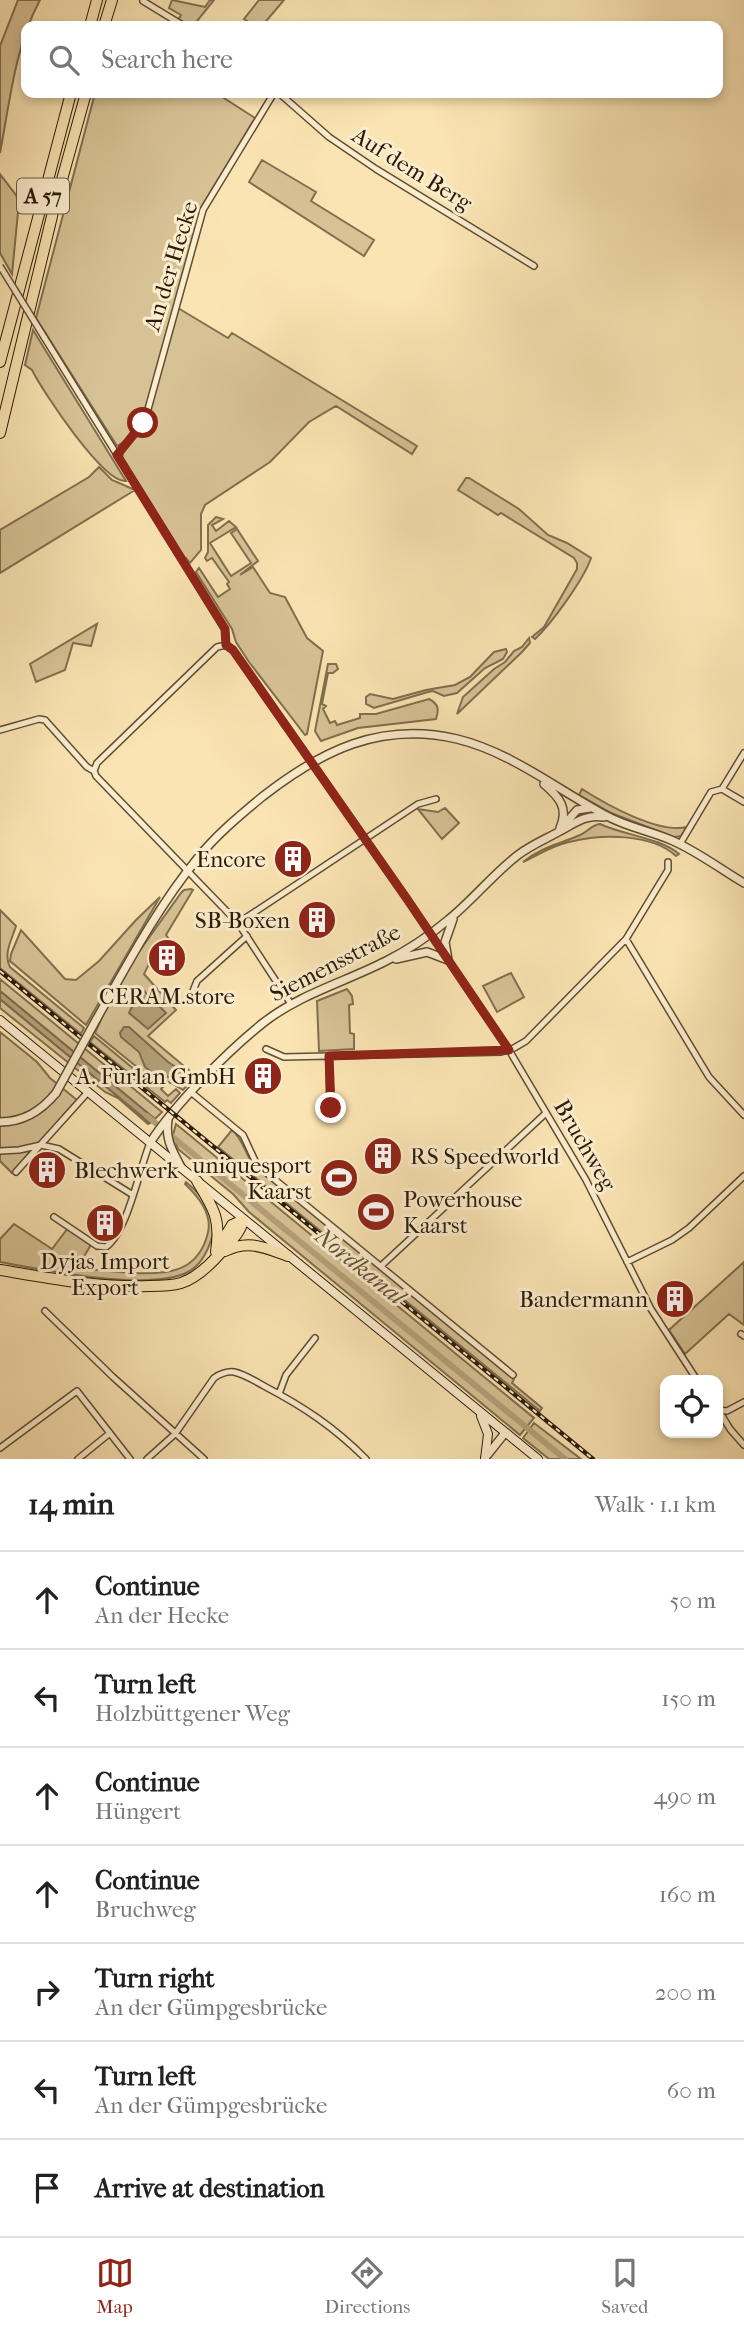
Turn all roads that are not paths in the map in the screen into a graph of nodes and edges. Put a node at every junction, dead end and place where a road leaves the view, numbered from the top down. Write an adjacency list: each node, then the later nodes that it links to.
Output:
1 (97, 0): 4 (highway)
2 (112, 0): 5 (highway)
3 (143, 1): 6 (street)
4 (91, 21)
5 (106, 21)
6 (176, 21)
7 (70, 98): 13 (highway, A 57)
8 (85, 98): 14 (highway, A 57)
9 (271, 98): 15 (street, An der Hecke)
10 (285, 98): 12 (street, Auf dem Berg)
11 (0, 266): 15 (street, bridge)
12 (534, 266)
13 (0, 362)
14 (0, 433)
15 (117, 455): 16 (street)
16 (226, 645): 19 (street, Bruchweg); 20 (street)
17 (0, 730): 20 (street)
18 (744, 753): 22 (street)
19 (311, 762): 21 (street); 28 (street, Bruchweg); 31 (street)
20 (94, 771): 31 (street)
21 (534, 774): 25 (street); 27 (street)
22 (722, 789): 24 (street); 29 (street)
23 (436, 799): 28 (street)
24 (744, 802)
25 (592, 808): 26 (street); 27 (street, Siemensstraße)
26 (611, 818): 27 (street, Siemensstraße); 29 (street)
27 (562, 829): 33 (street, Siemensstraße)
28 (365, 839): 34 (street); 35 (street, Bruchweg)
29 (680, 844): 32 (street)
30 (668, 862): 37 (street)
31 (188, 871): 34 (street); 52 (street, bridge)
32 (744, 883)
33 (455, 915): 35 (street, Siemensstraße); 38 (street)
34 (238, 923): 36 (street)
35 (430, 934): 38 (street, Bruchweg); 39 (street, Siemensstraße)
36 (247, 936): 40 (street); 41 (street)
37 (626, 939): 44 (street); 50 (street)
38 (447, 960): 39 (street); 44 (street, Bruchweg)
39 (386, 961): 41 (street, Siemensstraße)
40 (193, 991)
41 (291, 1004): 47 (street, Siemensstraße)
42 (0, 1020): 46 (main road)
43 (265, 1049): 45 (street)
44 (509, 1050): 45 (street); 49 (street, Bruchweg)
45 (329, 1056): 48 (street)
46 (88, 1092): 53 (main road); 56 (street)
47 (191, 1093): 51 (street, Siemensstraße); 68 (street)
48 (331, 1108)
49 (547, 1113): 67 (street, Bruchweg); 68 (street)
50 (744, 1115)
51 (168, 1119): 54 (street, Siemensstraße); 58 (street)
52 (0, 1122)
53 (134, 1129): 54 (street); 55 (main road)
54 (156, 1133): 55 (street, Siemensstraße)
55 (150, 1143): 58 (main road); 62 (street)
56 (41, 1145): 57 (street); 59 (street); 62 (street)
57 (0, 1151)
58 (183, 1170): 61 (main road)
59 (16, 1172)
60 (744, 1176): 67 (street)
61 (197, 1181): 64 (main road); 65 (highway)
62 (133, 1195): 63 (street)
63 (54, 1217)
64 (243, 1220): 65 (highway); 66 (main road)
65 (217, 1254): 66 (highway); 69 (highway)
66 (288, 1256): 76 (main road)
67 (626, 1262): 73 (street, Bruchweg)
68 (381, 1266): 72 (street)
69 (0, 1270)
70 (45, 1311): 81 (street)
71 (315, 1338): 74 (street)
72 (513, 1375)
73 (694, 1375)
74 (279, 1394): 81 (street); 89 (street)
75 (744, 1402): 77 (street)
76 (478, 1410): 80 (main road); 90 (main road)
77 (723, 1410)
78 (723, 1419): 82 (street)
79 (110, 1433): 83 (street); 84 (street); 86 (street)
80 (505, 1433): 90 (street); 91 (main road)
81 (175, 1434): 87 (street); 88 (street)
82 (744, 1445)
83 (0, 1448)
84 (85, 1457): 85 (street)
85 (78, 1459)
86 (130, 1459)
87 (147, 1459)
88 (204, 1459)
89 (366, 1459)
90 (485, 1459)
91 (538, 1459)

